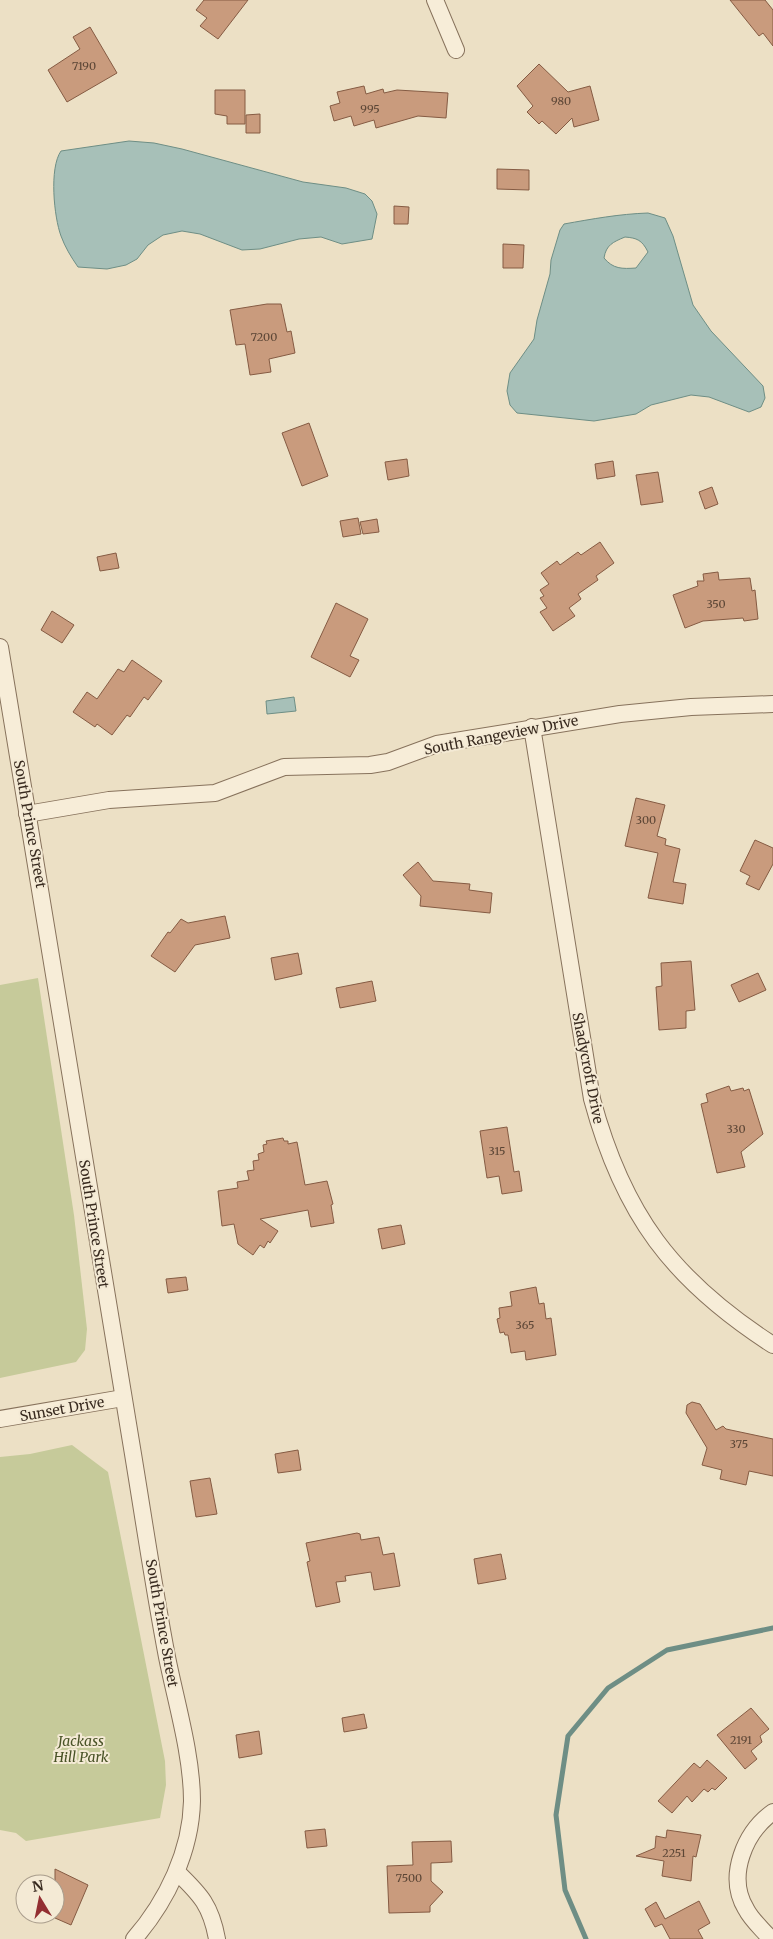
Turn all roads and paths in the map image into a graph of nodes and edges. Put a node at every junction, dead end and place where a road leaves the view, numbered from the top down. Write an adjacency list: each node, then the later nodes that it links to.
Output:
1 (435, 0): 2 (street)
2 (456, 50)
3 (0, 647): 6 (street, South Prince Street)
4 (773, 704): 5 (street, South Rangeview Drive)
5 (532, 727): 6 (street, South Rangeview Drive); 7 (street, Shadycroft Drive)
6 (27, 814): 8 (street, South Prince Street)
7 (773, 1344)
8 (123, 1398): 9 (street, Sunset Drive); 11 (street, South Prince Street)
9 (0, 1419)
10 (773, 1812): 12 (street)
11 (177, 1872): 13 (street, South Prince Street); 14 (street)
12 (768, 1936)
13 (134, 1939)
14 (217, 1939)

